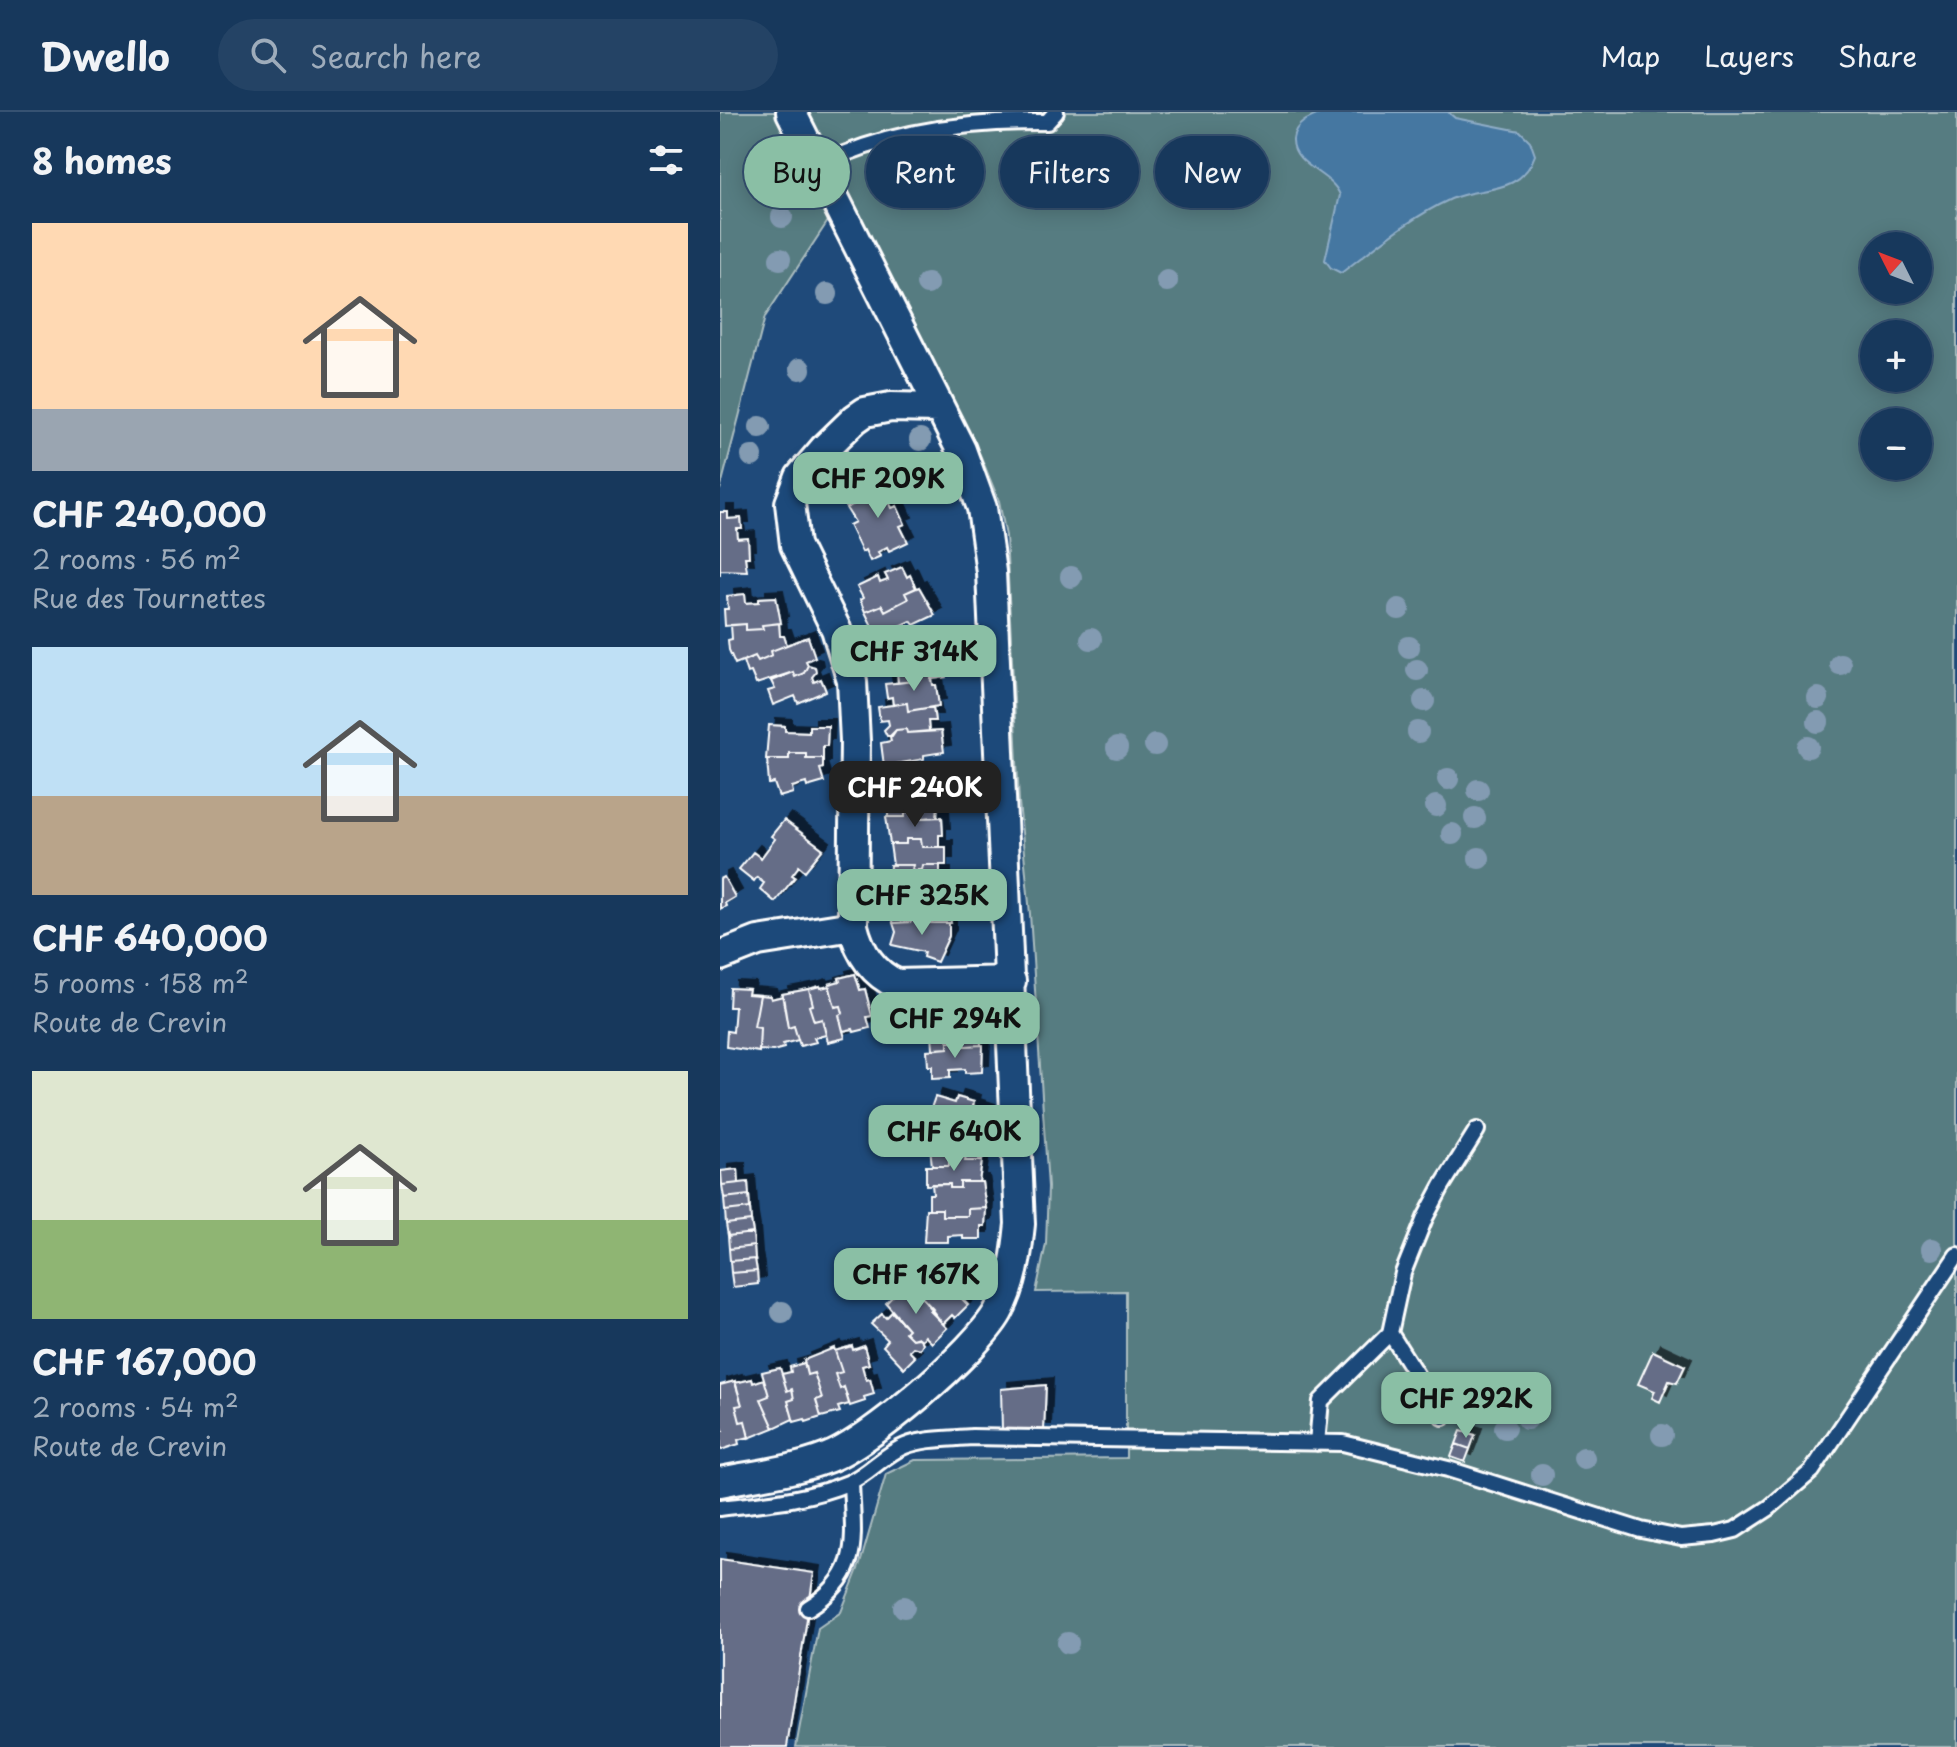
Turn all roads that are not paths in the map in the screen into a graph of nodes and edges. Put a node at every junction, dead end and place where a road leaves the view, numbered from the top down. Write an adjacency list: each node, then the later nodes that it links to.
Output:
1 (791, 112): 3 (street)
2 (1056, 112): 4 (lane)
3 (804, 136)
4 (850, 151)
5 (840, 208): 6 (street)
6 (938, 408): 7 (street); 9 (street)
7 (853, 926): 8 (street); 9 (street)
8 (720, 956)
9 (1011, 981): 15 (street)
10 (1477, 1130): 12 (lane)
11 (1957, 1255): 14 (lane)
12 (1390, 1333): 13 (lane); 14 (lane)
13 (1443, 1417)
14 (1317, 1443): 16 (lane)
15 (720, 1482)
16 (851, 1482): 17 (lane); 18 (lane)
17 (720, 1508)
18 (808, 1608)

